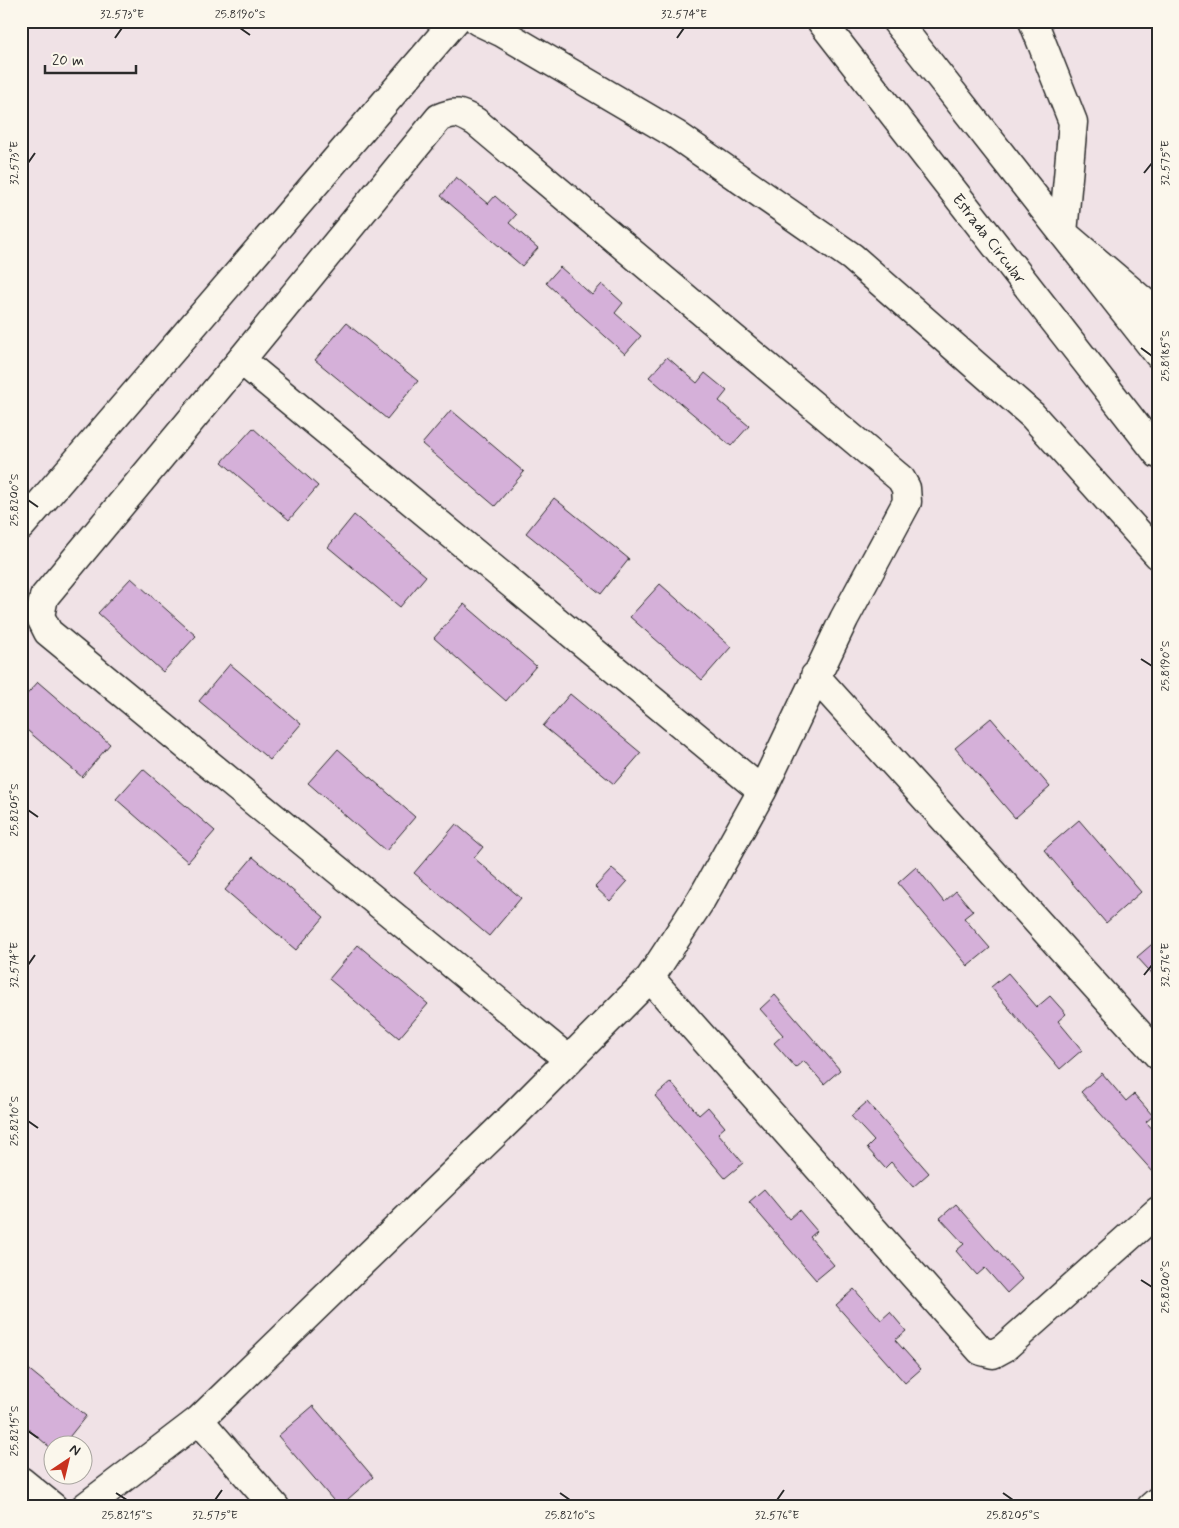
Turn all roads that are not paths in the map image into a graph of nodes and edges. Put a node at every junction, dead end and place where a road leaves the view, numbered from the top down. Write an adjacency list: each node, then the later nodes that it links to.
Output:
1 (455, 21): 11 (main road)
2 (478, 21): 12 (main road)
3 (821, 21): 10 (main road, Estrada Circular)
4 (896, 21): 6 (main road)
5 (1033, 21): 6 (main road)
6 (1063, 233): 7 (main road); 8 (main road)
7 (1158, 314)
8 (1158, 354)
9 (241, 360): 13 (main road); 14 (main road); 17 (main road)
10 (1158, 454)
11 (21, 526)
12 (1158, 555)
13 (815, 676): 14 (main road); 16 (main road)
14 (762, 792): 15 (main road)
15 (650, 978): 17 (main road); 18 (main road)
16 (1158, 1055)
17 (569, 1060): 19 (main road)
18 (1158, 1211)
19 (199, 1420): 23 (main road); 24 (main road)
20 (21, 1481): 22 (main road)
21 (1158, 1501): 25 (main road)
22 (53, 1507)
23 (85, 1507)
24 (275, 1507)
25 (1151, 1507)

